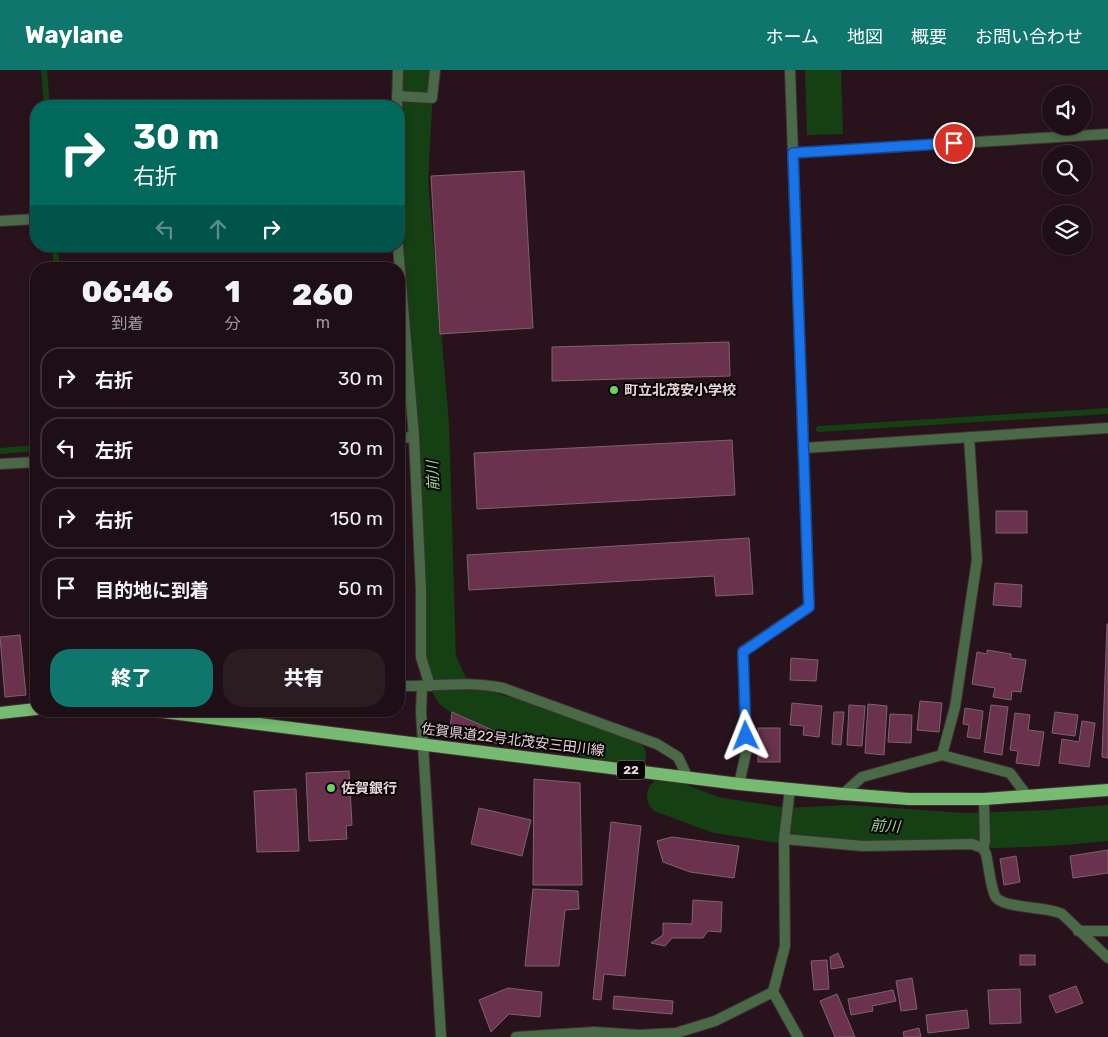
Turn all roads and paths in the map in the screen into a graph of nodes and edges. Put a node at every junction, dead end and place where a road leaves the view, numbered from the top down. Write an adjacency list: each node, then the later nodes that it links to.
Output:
1 (398, 70): 4 (street)
2 (435, 70): 4 (street)
3 (790, 70): 6 (street)
4 (399, 100)
5 (1108, 134): 6 (street)
6 (793, 153): 14 (street)
7 (30, 219): 8 (street)
8 (0, 221)
9 (405, 330): 11 (street)
10 (1108, 428): 13 (street)
11 (414, 437): 12 (street); 18 (street)
12 (405, 438)
13 (969, 438): 14 (street); 23 (street)
14 (804, 448): 25 (street)
15 (30, 462): 16 (street)
16 (0, 464)
17 (405, 686): 18 (street)
18 (429, 686): 22 (street); 24 (street)
19 (30, 710): 20 (main road)
20 (0, 713)
21 (205, 717): 22 (main road, 佐賀県道22号北茂安三田川線 / 22)
22 (424, 743): 24 (main road, 佐賀県道22号北茂安三田川線 / 22); 37 (street)
23 (942, 755): 28 (street); 29 (street)
24 (688, 778): 25 (main road, 佐賀県道22号北茂安三田川線 / 22)
25 (739, 784): 26 (main road, 佐賀県道22号北茂安三田川線 / 22)
26 (790, 789): 28 (main road, 佐賀県道22号北茂安三田川線 / 22); 31 (street)
27 (1108, 790): 29 (main road, 佐賀県道22号北茂安三田川線 / 22)
28 (843, 794): 30 (main road, 佐賀県道22号北茂安三田川線 / 22)
29 (1028, 797): 30 (main road, 佐賀県道22号北茂安三田川線 / 22)
30 (984, 799): 32 (street)
31 (784, 839): 32 (street); 36 (street)
32 (984, 845): 33 (street)
33 (1078, 930): 34 (street); 35 (street)
34 (1108, 931)
35 (1108, 958)
36 (773, 992): 38 (street); 39 (street)
37 (441, 1037)
38 (516, 1037)
39 (798, 1037)

